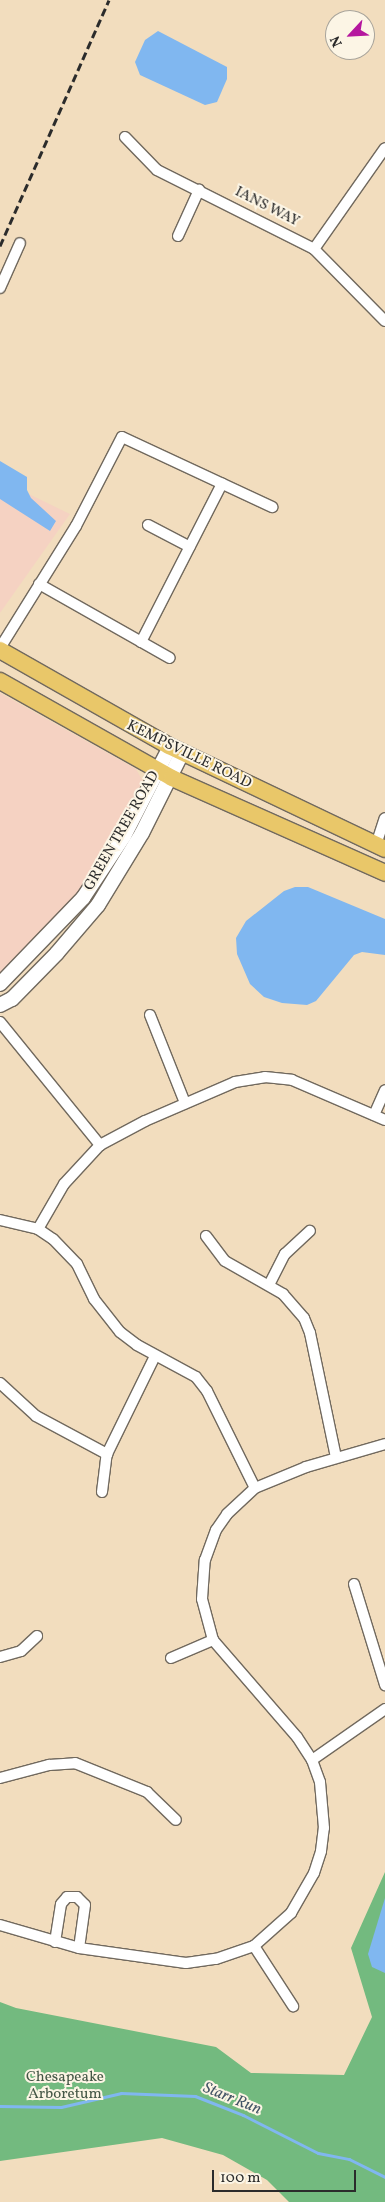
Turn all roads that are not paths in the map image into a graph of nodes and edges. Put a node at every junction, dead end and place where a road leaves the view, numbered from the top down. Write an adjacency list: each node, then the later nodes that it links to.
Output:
1 (125, 137): 3 (street, IANS WAY)
2 (385, 148): 6 (street)
3 (199, 190): 4 (street); 6 (street, IANS WAY)
4 (178, 236)
5 (20, 243): 7 (street)
6 (314, 248): 8 (street, IANS WAY)
7 (0, 288)
8 (385, 321)
9 (222, 484): 10 (street); 12 (street); 13 (street)
10 (272, 507)
11 (148, 525): 12 (street)
12 (190, 547): 14 (street)
13 (39, 584): 14 (street); 15 (street)
14 (141, 642): 16 (street)
15 (0, 649): 18 (main road, KEMPSVILLE ROAD)
16 (170, 658)
17 (0, 681): 19 (main road, KEMPSVILLE ROAD)
18 (176, 750): 19 (street, GREEN TREE ROAD); 21 (main road, KEMPSVILLE ROAD)
19 (165, 774): 22 (main road, KEMPSVILLE ROAD); 23 (street, GREEN TREE ROAD); 24 (street, GREEN TREE ROAD)
20 (385, 818): 21 (street)
21 (380, 847)
22 (385, 873)
23 (0, 984)
24 (0, 1005)
25 (150, 1015): 28 (street)
26 (0, 1022): 31 (street)
27 (385, 1090): 29 (street)
28 (185, 1103): 29 (street); 31 (street)
29 (374, 1115): 30 (street)
30 (385, 1120)
31 (100, 1145): 33 (street)
32 (0, 1220): 33 (street)
33 (38, 1229): 37 (street)
34 (310, 1231): 36 (street)
35 (206, 1236): 36 (street)
36 (269, 1285): 41 (street)
37 (155, 1356): 40 (street); 42 (street)
38 (0, 1383): 40 (street)
39 (385, 1444): 41 (street)
40 (107, 1454): 43 (street)
41 (336, 1457): 42 (street)
42 (255, 1488): 46 (street)
43 (102, 1492)
44 (354, 1584): 49 (street)
45 (37, 1636): 47 (street)
46 (213, 1640): 48 (street); 51 (street)
47 (0, 1657)
48 (171, 1658)
49 (385, 1685)
50 (385, 1709): 51 (street)
51 (312, 1760): 56 (street)
52 (0, 1778): 53 (street)
53 (176, 1820)
54 (0, 1925): 55 (street)
55 (55, 1942): 57 (street); 57 (street)
56 (254, 1946): 57 (street); 58 (street)
57 (79, 1948)
58 (293, 2006)

